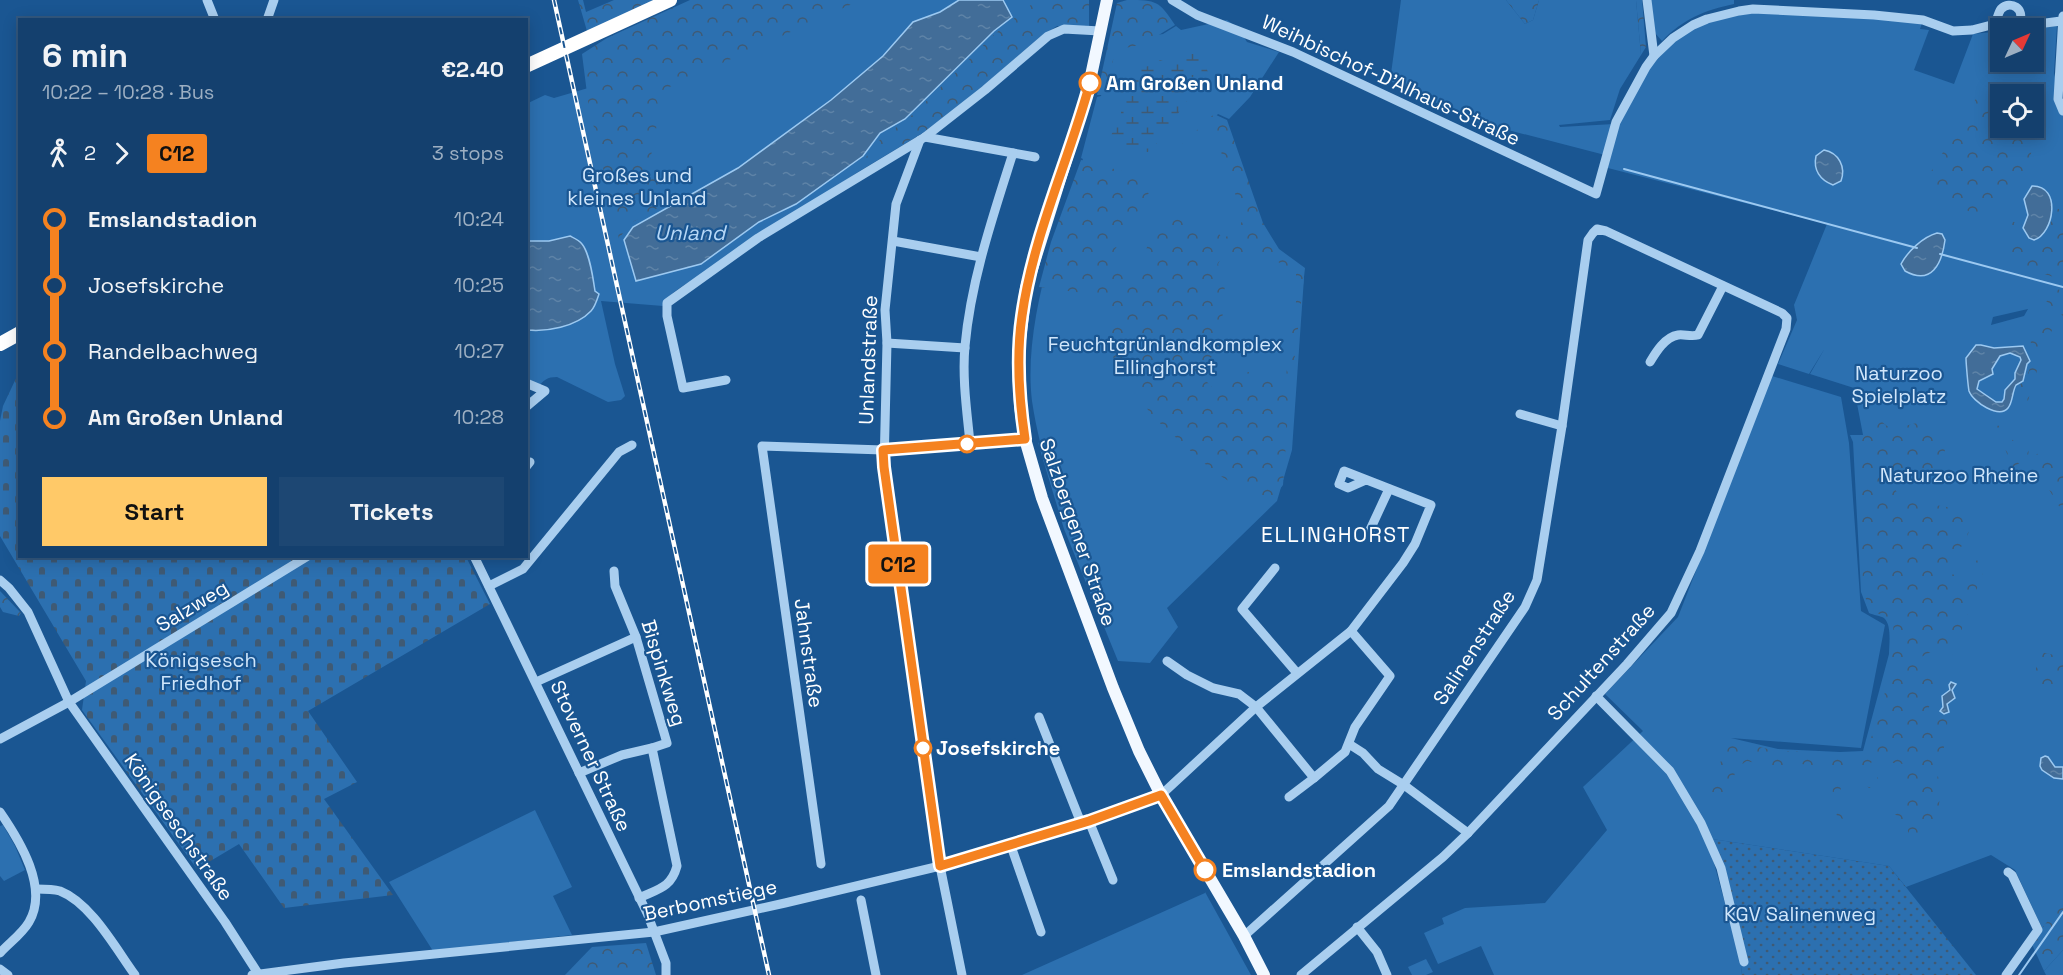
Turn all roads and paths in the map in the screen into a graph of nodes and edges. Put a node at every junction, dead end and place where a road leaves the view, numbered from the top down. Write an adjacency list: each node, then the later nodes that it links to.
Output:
1 (207, 0): 7 (street)
2 (274, 0): 8 (street)
3 (670, 0): 16 (highway)
4 (1107, 0): 14 (main road, Salzbergener Straße)
5 (1172, 0): 15 (street, Weihbischof-D'Alhaus-Straße)
6 (1647, 0): 15 (street)
7 (214, 18)
8 (268, 18)
9 (1997, 18): 10 (street)
10 (2021, 18)
11 (2062, 19): 12 (street); 17 (street)
12 (2044, 22)
13 (1990, 25): 15 (street)
14 (1100, 31): 18 (street); 35 (main road, Salzbergener Straße)
15 (1654, 56)
16 (528, 65)
17 (2063, 111)
18 (923, 139): 19 (street); 22 (street, Unlandstraße); 30 (street)
19 (1013, 153): 20 (street); 23 (street)
20 (1035, 157)
21 (1595, 231): 24 (street, Schultenstraße); 34 (street, Salinenstraße)
22 (893, 242): 23 (street); 26 (street, Unlandstraße)
23 (981, 257): 28 (street)
24 (1723, 286): 29 (street); 53 (street, Schultenstraße)
25 (18, 334): 27 (highway)
26 (887, 343): 28 (street); 38 (street, Unlandstraße)
27 (0, 344)
28 (965, 348): 36 (street)
29 (1650, 362)
30 (726, 380)
31 (528, 384): 32 (street)
32 (528, 405)
33 (1521, 414): 34 (street)
34 (1562, 426): 62 (street, Salinenstraße)
35 (1025, 439): 36 (street); 63 (main road, Salzbergener Straße)
36 (970, 443): 38 (street)
37 (632, 445): 47 (street)
38 (883, 450): 69 (street, Jahnstraße); 70 (street, Unlandstraße)
39 (1366, 480): 40 (street)
40 (1389, 489): 41 (street); 48 (street)
41 (1369, 532)
42 (305, 558): 54 (street, Salzweg)
43 (475, 558): 47 (street, Stoverner Straße)
44 (1275, 568): 51 (street)
45 (614, 571): 49 (street, Bispinkweg)
46 (0, 580): 54 (street, Königseschstraße)
47 (489, 586): 52 (street, Stoverner Straße)
48 (1350, 631): 51 (street); 58 (street)
49 (636, 637): 52 (street); 59 (street, Bispinkweg)
50 (1167, 661): 55 (street)
51 (1297, 672): 55 (street)
52 (536, 682): 60 (street, Stoverner Straße)
53 (1596, 696): 67 (street, Schultenstraße); 81 (street)
54 (69, 702): 57 (street, Salzweg); 85 (street, Königseschstraße)
55 (1256, 707): 61 (street); 63 (street)
56 (1039, 717): 66 (street)
57 (0, 738)
58 (1349, 744): 61 (street); 62 (street)
59 (652, 748): 60 (street); 74 (street, Bispinkweg)
60 (579, 773): 74 (street, Stoverner Straße)
61 (1314, 778): 64 (street)
62 (1404, 785): 67 (street); 79 (street, Salinenstraße)
63 (1161, 795): 66 (street, Berbomstiege); 79 (main road, Salzbergener Straße)
64 (1289, 797)
65 (0, 812): 73 (street)
66 (1085, 822): 68 (street, Berbomstiege); 72 (street)
67 (1468, 833): 76 (street, Schultenstraße)
68 (1011, 846): 70 (street, Berbomstiege); 78 (street)
69 (821, 864)
70 (940, 866): 77 (street, Berbomstiege); 88 (street, Unlandstraße)
71 (2008, 872): 92 (street)
72 (1113, 880)
73 (36, 889): 80 (street); 84 (street)
74 (639, 897): 77 (street, Stoverner Straße)
75 (861, 900): 87 (street)
76 (1357, 927): 90 (street, Schultenstraße); 91 (street)
77 (654, 932): 85 (street, Berbomstiege); 86 (street, Stoverner Straße)
78 (1041, 932)
79 (1244, 936): 89 (main road, Salzbergener Straße)
80 (0, 953)
81 (1744, 962)
82 (0, 969): 83 (street)
83 (8, 975)
84 (135, 975)
85 (256, 975)
86 (666, 975)
87 (876, 975)
88 (962, 975)
89 (1264, 975)
90 (1301, 975)
91 (1387, 975)
92 (2006, 975)

